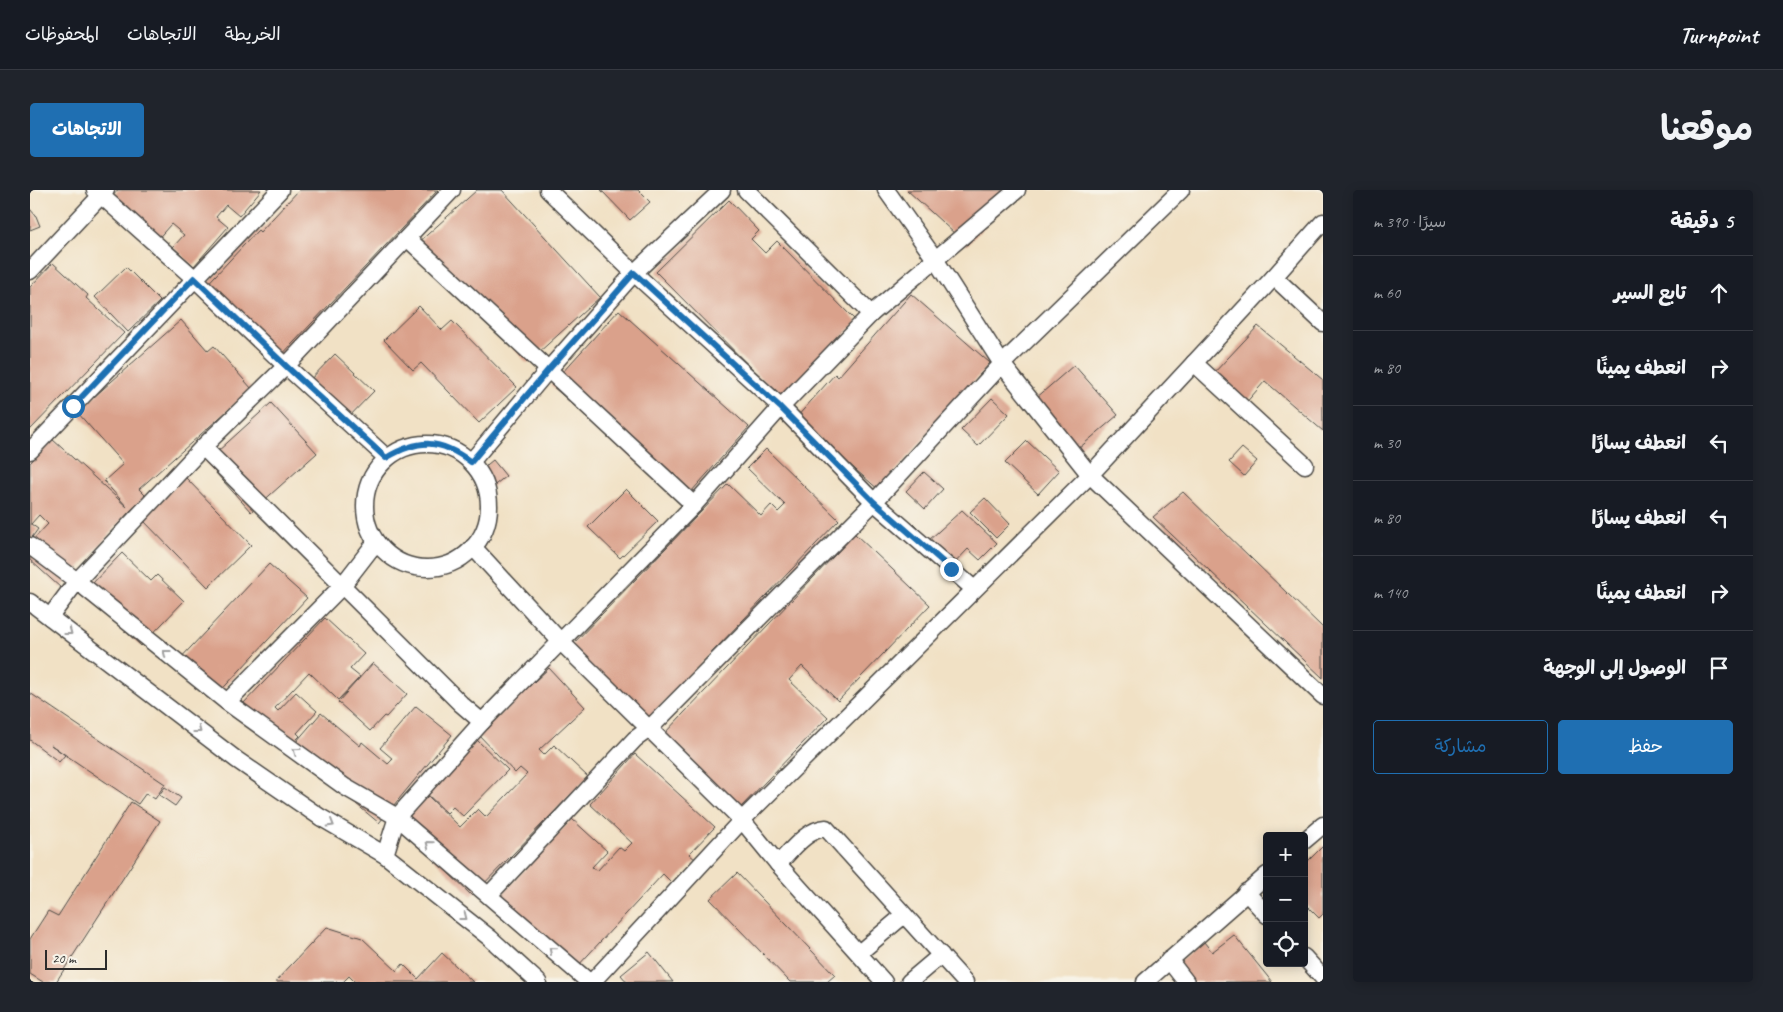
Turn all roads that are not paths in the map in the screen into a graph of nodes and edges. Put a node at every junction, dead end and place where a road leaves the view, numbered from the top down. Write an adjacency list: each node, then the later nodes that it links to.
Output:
1 (280, 190): 16 (street)
2 (452, 190): 11 (street)
3 (548, 190): 14 (street)
4 (722, 190): 14 (street)
5 (746, 190): 17 (street)
6 (886, 190): 12 (street)
7 (1017, 190): 12 (street)
8 (1181, 190): 20 (street)
9 (100, 192): 13 (street); 16 (street)
10 (1323, 222): 15 (street)
11 (407, 238): 21 (street); 22 (street)
12 (935, 259): 17 (street); 20 (street)
13 (30, 271)
14 (634, 273): 22 (street); 23 (street)
15 (1274, 277): 18 (street); 19 (street)
16 (194, 278): 21 (street); 26 (street)
17 (871, 314): 23 (street)
18 (1323, 323)
19 (1194, 363): 29 (street); 31 (street)
20 (1002, 364): 31 (street); 32 (street)
21 (286, 366): 24 (street); 25 (street)
22 (549, 369): 28 (street); 33 (street)
23 (780, 407): 32 (street); 33 (street)
24 (372, 445): 27 (street); 30 (street)
25 (203, 448): 37 (street); 38 (street)
26 (30, 451)
27 (386, 458): 28 (street); 30 (street)
28 (471, 462): 36 (street)
29 (1305, 465)
30 (374, 472): 34 (street)
31 (1090, 475): 39 (street); 43 (street)
32 (874, 502): 39 (street); 46 (street)
33 (694, 505): 42 (street)
34 (376, 542): 36 (street); 38 (street)
35 (30, 546): 37 (street)
36 (473, 546): 42 (street)
37 (77, 581): 41 (street); 44 (street, one-way to 37)
38 (342, 586): 44 (street); 45 (street)
39 (974, 589): 48 (street)
40 (30, 602): 41 (street)
41 (50, 617): 51 (street, one-way to 51)
42 (560, 641): 45 (street); 46 (street)
43 (1323, 696)
44 (227, 702): 47 (street, one-way to 44)
45 (482, 722): 47 (street)
46 (649, 729): 48 (street); 55 (street)
47 (397, 817): 51 (street); 55 (street, one-way to 47)
48 (742, 820): 52 (street); 64 (street)
49 (1323, 825): 50 (street)
50 (1308, 838)
51 (385, 855): 63 (street, one-way to 63)
52 (778, 864): 57 (street); 58 (street)
53 (1264, 877): 54 (street)
54 (1246, 892): 56 (street); 60 (street)
55 (489, 894): 64 (street, one-way to 55)
56 (1263, 911)
57 (904, 915): 58 (street); 59 (street)
58 (859, 954): 65 (street)
59 (940, 955): 66 (street); 67 (street)
60 (1169, 960): 68 (street); 69 (street)
61 (1308, 961): 62 (street)
62 (1323, 978)
63 (538, 982)
64 (590, 982)
65 (884, 982)
66 (909, 982)
67 (965, 982)
68 (1145, 982)
69 (1186, 982)

